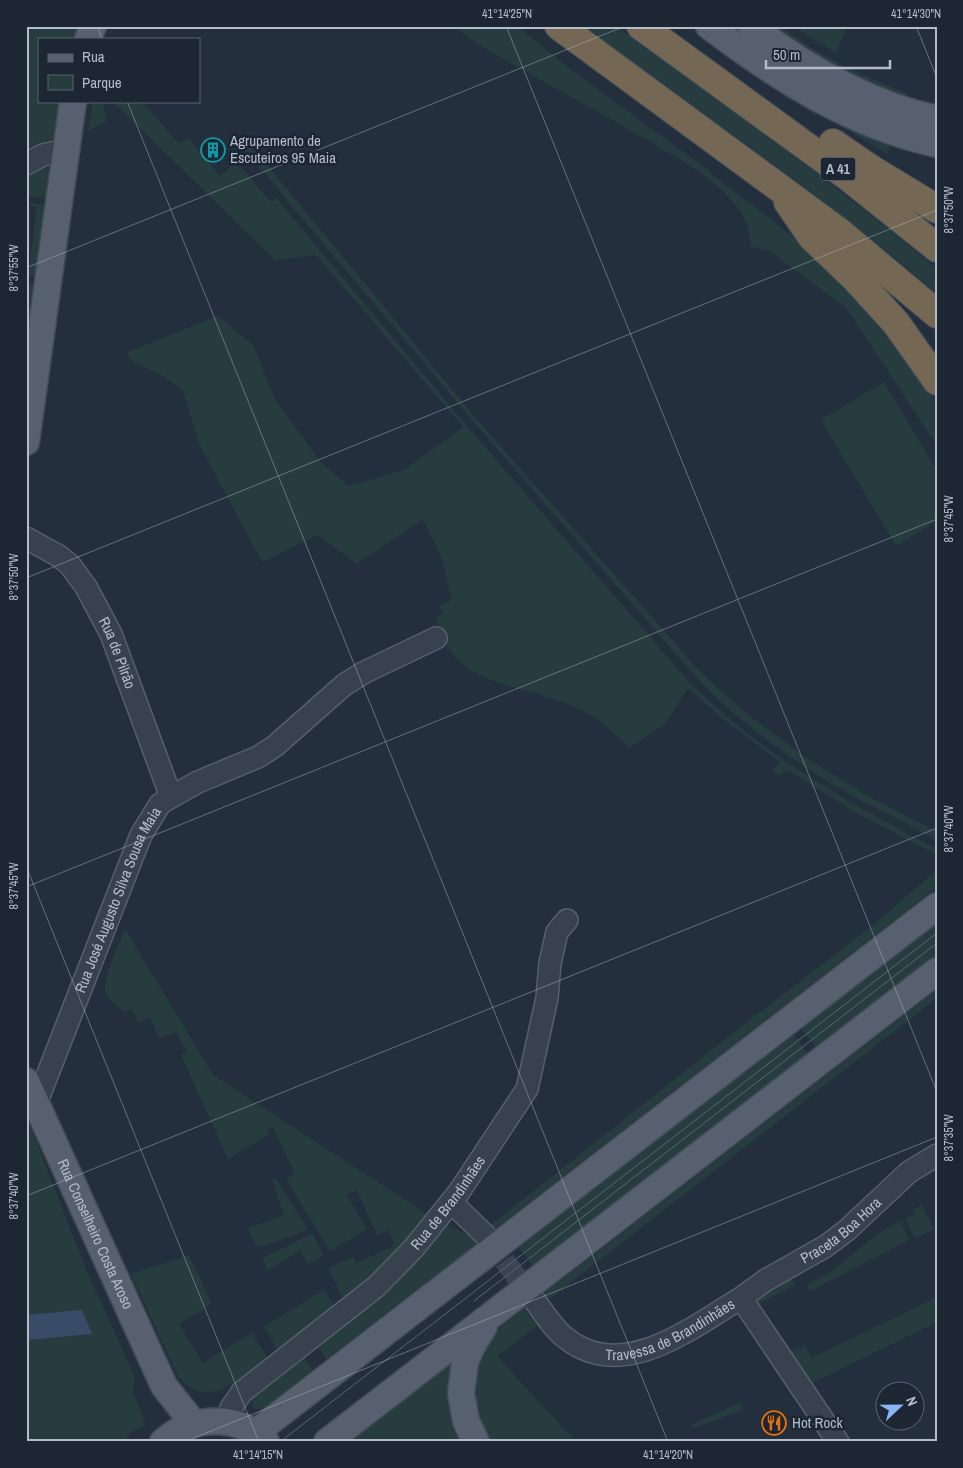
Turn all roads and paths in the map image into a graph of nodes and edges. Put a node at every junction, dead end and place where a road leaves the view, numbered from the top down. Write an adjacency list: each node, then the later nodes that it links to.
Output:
1 (93, 26): 6 (main road)
2 (558, 26): 13 (highway)
3 (642, 26): 7 (highway, A 41)
4 (710, 26): 10 (main road)
5 (751, 26): 9 (main road)
6 (88, 38)
7 (736, 95): 14 (highway); 15 (highway, A 41)
8 (73, 102): 11 (main road)
9 (937, 119)
10 (937, 144)
11 (65, 150): 12 (street); 18 (main road)
12 (26, 164)
13 (778, 186): 16 (highway); 17 (highway)
14 (937, 209)
15 (937, 248)
16 (937, 314)
17 (937, 381)
18 (26, 442)
19 (26, 538): 21 (street, Rua de Pilrão)
20 (436, 638): 21 (street, Rua José Augusto Silva Sousa Maia)
21 (171, 797): 25 (street, Rua José Augusto Silva Sousa Maia)
22 (937, 906): 34 (main road)
23 (567, 920): 27 (street, Rua de Brandinhães)
24 (937, 971): 31 (main road)
25 (31, 1092): 33 (main road, Rua Conselheiro Costa Aroso)
26 (937, 1156): 29 (street, Praceta Boa Hora)
27 (452, 1202): 28 (street); 32 (street, Rua de Brandinhães)
28 (485, 1235)
29 (741, 1298): 30 (street, Travessa de Brandinhães); 37 (street, Travessa de Brandinhães)
30 (535, 1301)
31 (490, 1316): 35 (main road); 36 (main road)
32 (228, 1422): 33 (main road); 34 (main road)
33 (176, 1433)
34 (261, 1437)
35 (327, 1442)
36 (476, 1442)
37 (838, 1442)

